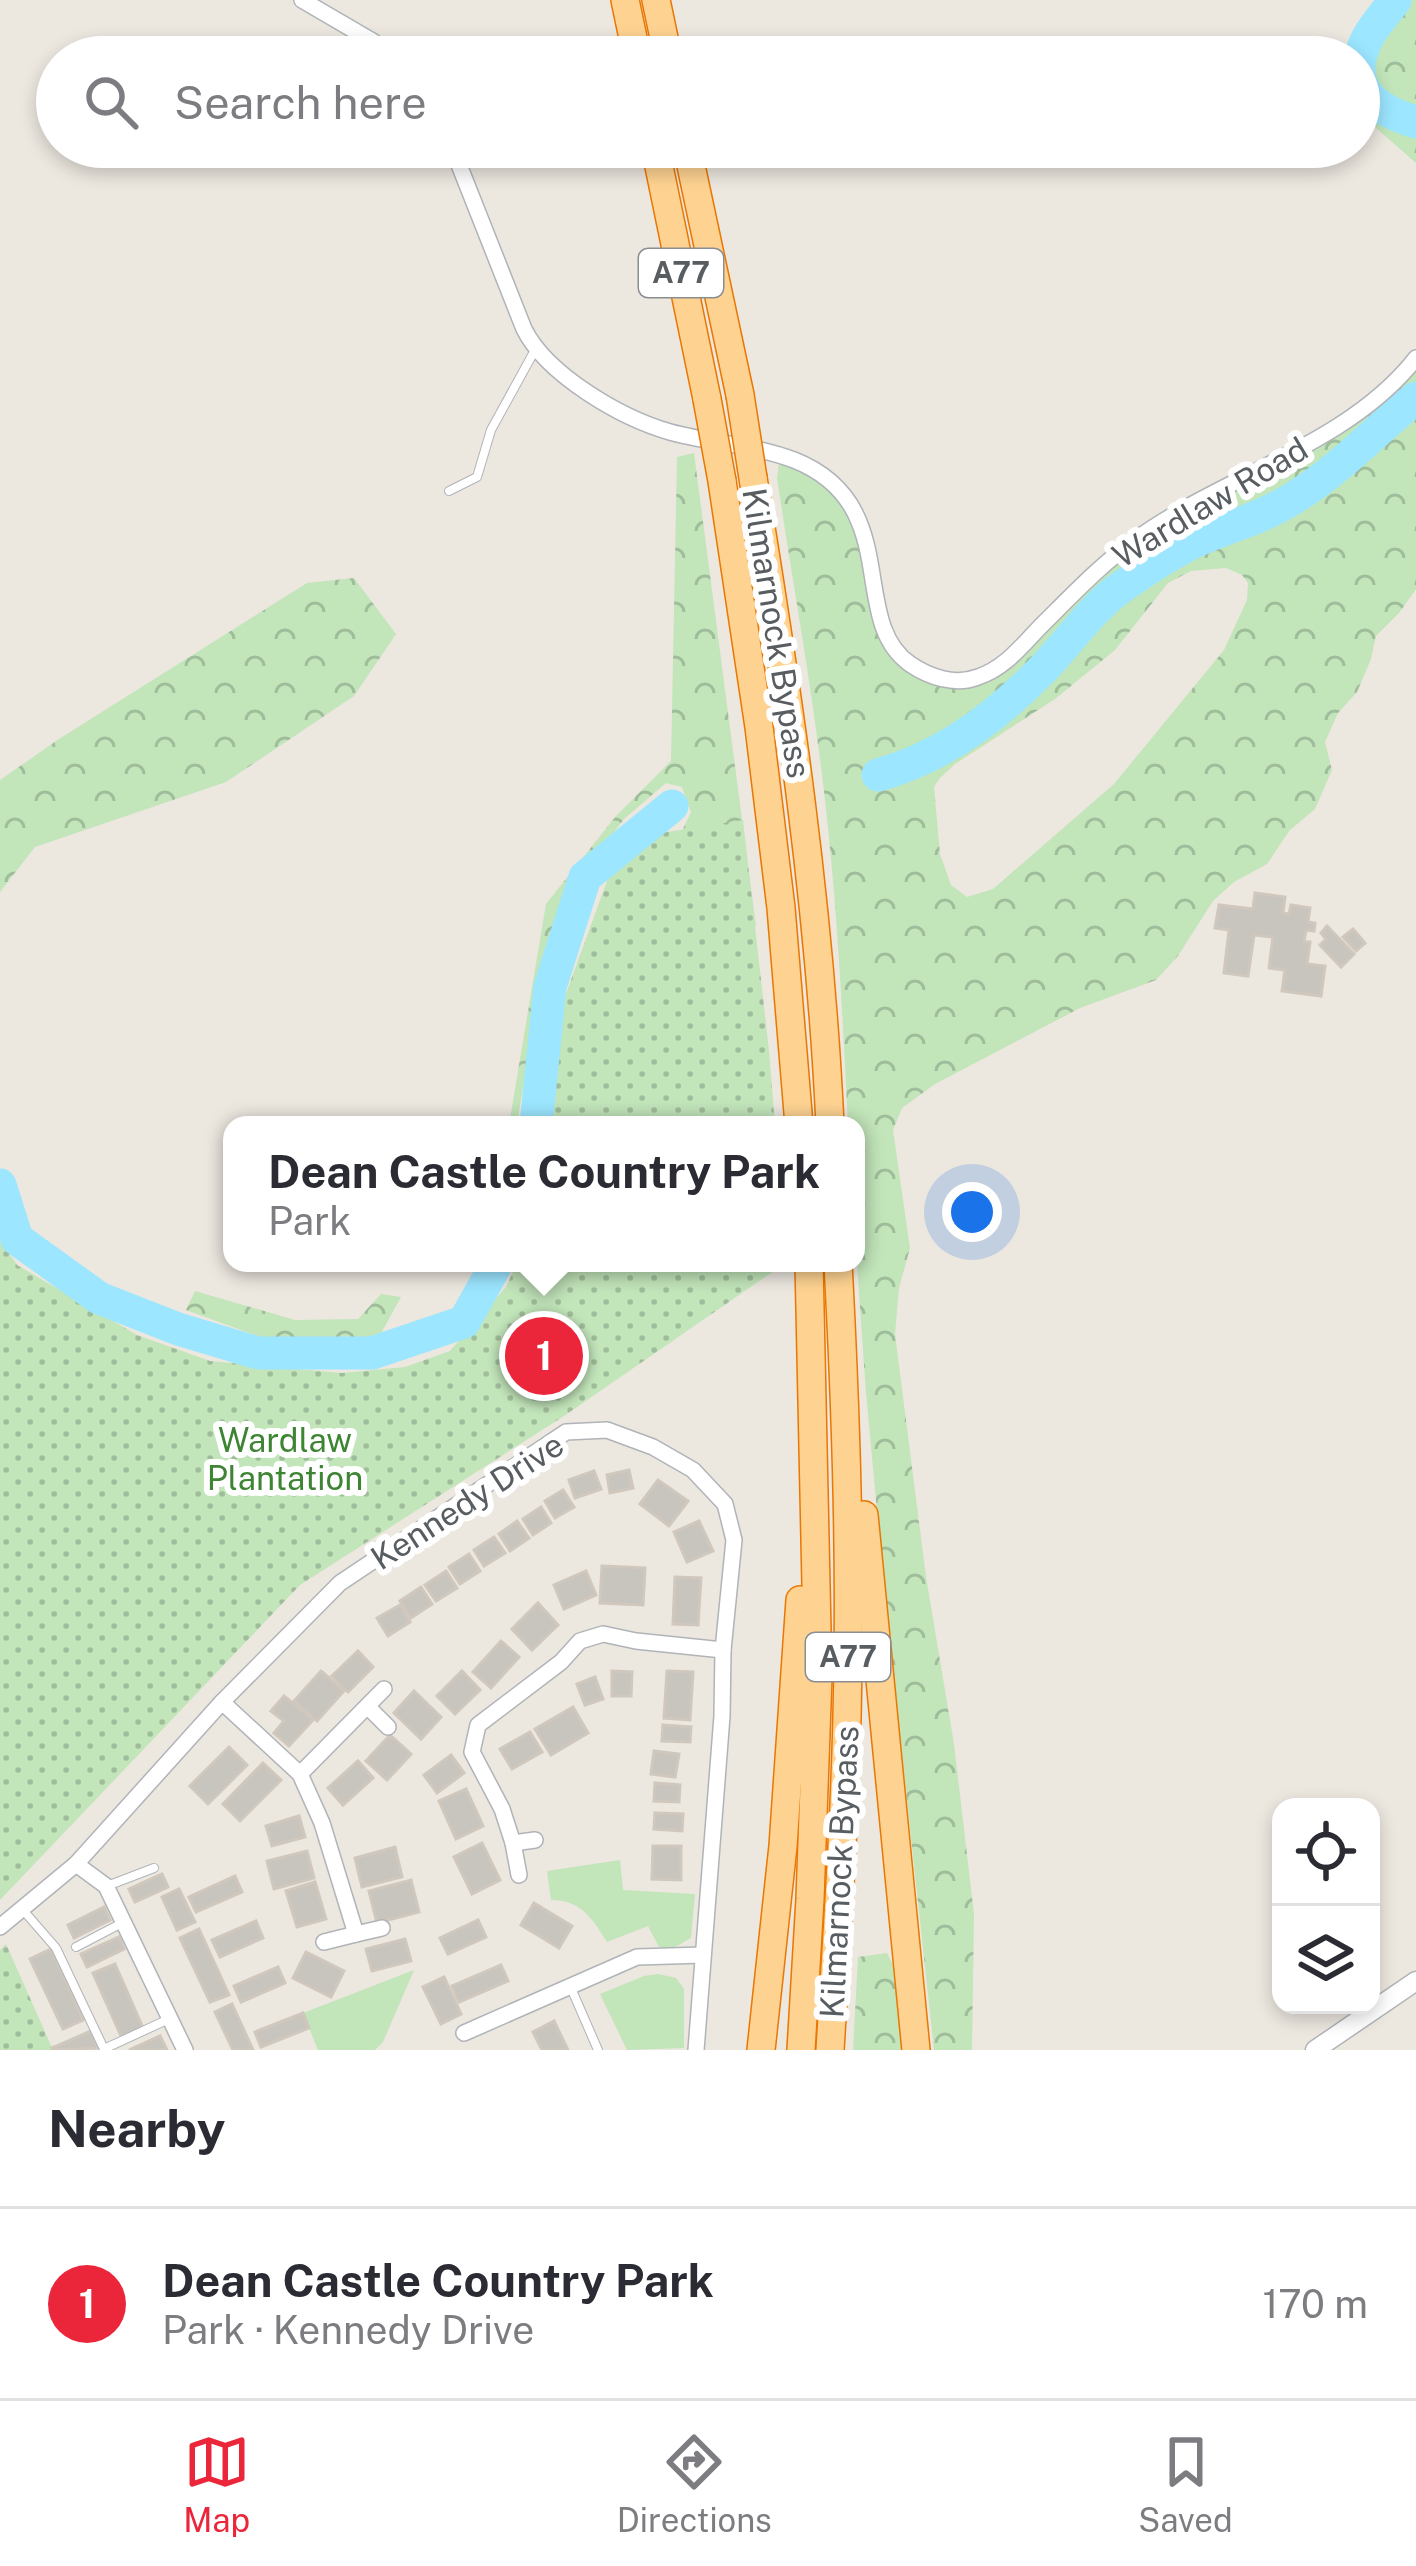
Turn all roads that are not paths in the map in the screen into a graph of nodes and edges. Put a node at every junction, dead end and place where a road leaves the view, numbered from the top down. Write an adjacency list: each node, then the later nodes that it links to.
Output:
1 (302, 0): 4 (street)
2 (625, 0): 5 (highway)
3 (656, 0): 6 (highway)
4 (363, 36)
5 (633, 36)
6 (664, 36)
7 (460, 168): 10 (street, Wardlaw Road)
8 (660, 168): 13 (highway, Kilmarnock Bypass / A77, bridge)
9 (691, 168): 14 (highway, Kilmarnock Bypass / A77, bridge)
10 (536, 349): 11 (street, Wardlaw Road); 12 (lane)
11 (1416, 358)
12 (448, 491)
13 (798, 1116)
14 (829, 1116)
15 (809, 1272): 18 (highway, Kilmarnock Bypass / A77)
16 (838, 1272): 17 (highway, Kilmarnock Bypass / A77)
17 (846, 1447): 48 (highway, Kilmarnock Bypass / A77); 49 (highway, A77)
18 (816, 1509): 46 (highway, A77); 47 (highway, Kilmarnock Bypass / A77)
19 (723, 1650): 21 (street, Kennedy Drive); 26 (street); 38 (street, Kennedy Drive)
20 (384, 1689): 22 (street)
21 (222, 1702): 24 (street); 27 (street, Kennedy Drive)
22 (368, 1707): 23 (street); 24 (street)
23 (388, 1727)
24 (300, 1774): 35 (street)
25 (535, 1840): 26 (street)
26 (513, 1843): 29 (street)
27 (76, 1864): 30 (street); 31 (street, Kennedy Drive)
28 (154, 1868): 30 (lane)
29 (519, 1876)
30 (106, 1886): 32 (street)
31 (22, 1909): 33 (street, Kennedy Drive); 41 (lane)
32 (124, 1922): 37 (lane); 41 (street)
33 (0, 1927)
34 (382, 1928): 35 (street)
35 (356, 1934): 36 (street)
36 (324, 1942)
37 (76, 1947)
38 (703, 1955): 40 (street); 45 (street, Kennedy Drive)
39 (1416, 1981): 50 (street)
40 (570, 1987): 42 (street); 44 (lane)
41 (171, 2018): 43 (street)
42 (464, 2033)
43 (185, 2050)
44 (598, 2050)
45 (696, 2050)
46 (761, 2050)
47 (801, 2050)
48 (830, 2050)
49 (916, 2050)
50 (1315, 2050)

